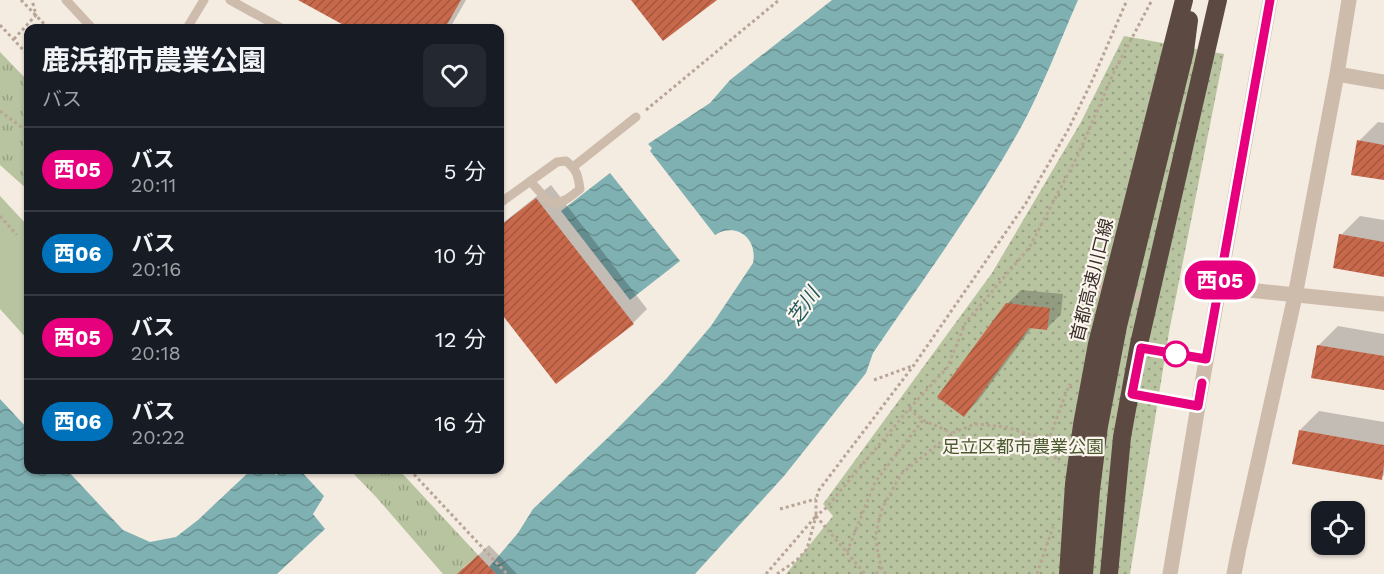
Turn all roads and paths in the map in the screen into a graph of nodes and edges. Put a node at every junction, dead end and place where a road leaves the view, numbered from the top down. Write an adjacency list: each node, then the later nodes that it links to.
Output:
1 (21, 0): 14 (path)
2 (32, 0): 14 (path)
3 (66, 0): 17 (lane)
4 (204, 0): 18 (lane)
5 (230, 0): 19 (lane)
6 (779, 0): 27 (path)
7 (1127, 0): 40 (path)
8 (1152, 0): 43 (path)
9 (1184, 0): 59 (highway, 首都高速川口線, bridge)
10 (1191, 0): 60 (highway, bridge)
11 (1218, 0): 61 (highway, bridge)
12 (1270, 0): 35 (street)
13 (1349, 0): 24 (street)
14 (36, 15): 15 (path); 16 (path)
15 (28, 24)
16 (44, 24)
17 (88, 24)
18 (190, 24)
19 (274, 24)
20 (0, 25): 22 (path)
21 (24, 28): 22 (path)
22 (14, 39): 23 (path)
23 (24, 50)
24 (1336, 74): 25 (street); 36 (street)
25 (1384, 82)
26 (0, 111): 28 (path)
27 (636, 117): 29 (lane)
28 (24, 129)
29 (573, 166): 30 (lane); 30 (lane)
30 (530, 181): 31 (lane)
31 (504, 200)
32 (0, 216): 33 (path)
33 (17, 235)
34 (1095, 287): 38 (lane)
35 (1219, 287): 36 (street); 39 (street)
36 (1295, 296): 37 (street); 63 (street)
37 (1384, 304)
38 (1141, 348): 39 (lane); 42 (lane)
39 (1206, 359): 42 (street)
40 (914, 365): 41 (path); 48 (path)
41 (874, 380)
42 (1198, 406): 62 (street)
43 (909, 409): 44 (path); 50 (path)
44 (923, 420): 45 (path); 51 (path)
45 (952, 433): 46 (path); 52 (path)
46 (1064, 468)
47 (414, 474): 53 (path)
48 (816, 499): 49 (path); 50 (path)
49 (780, 509)
50 (816, 516): 51 (path); 54 (path); 55 (path)
51 (847, 552): 56 (path)
52 (881, 567): 57 (path); 58 (path)
53 (507, 574)
54 (766, 574)
55 (777, 574)
56 (865, 574)
57 (876, 574)
58 (886, 574)
59 (1068, 574)
60 (1084, 574)
61 (1109, 574)
62 (1170, 574)
63 (1234, 574)

